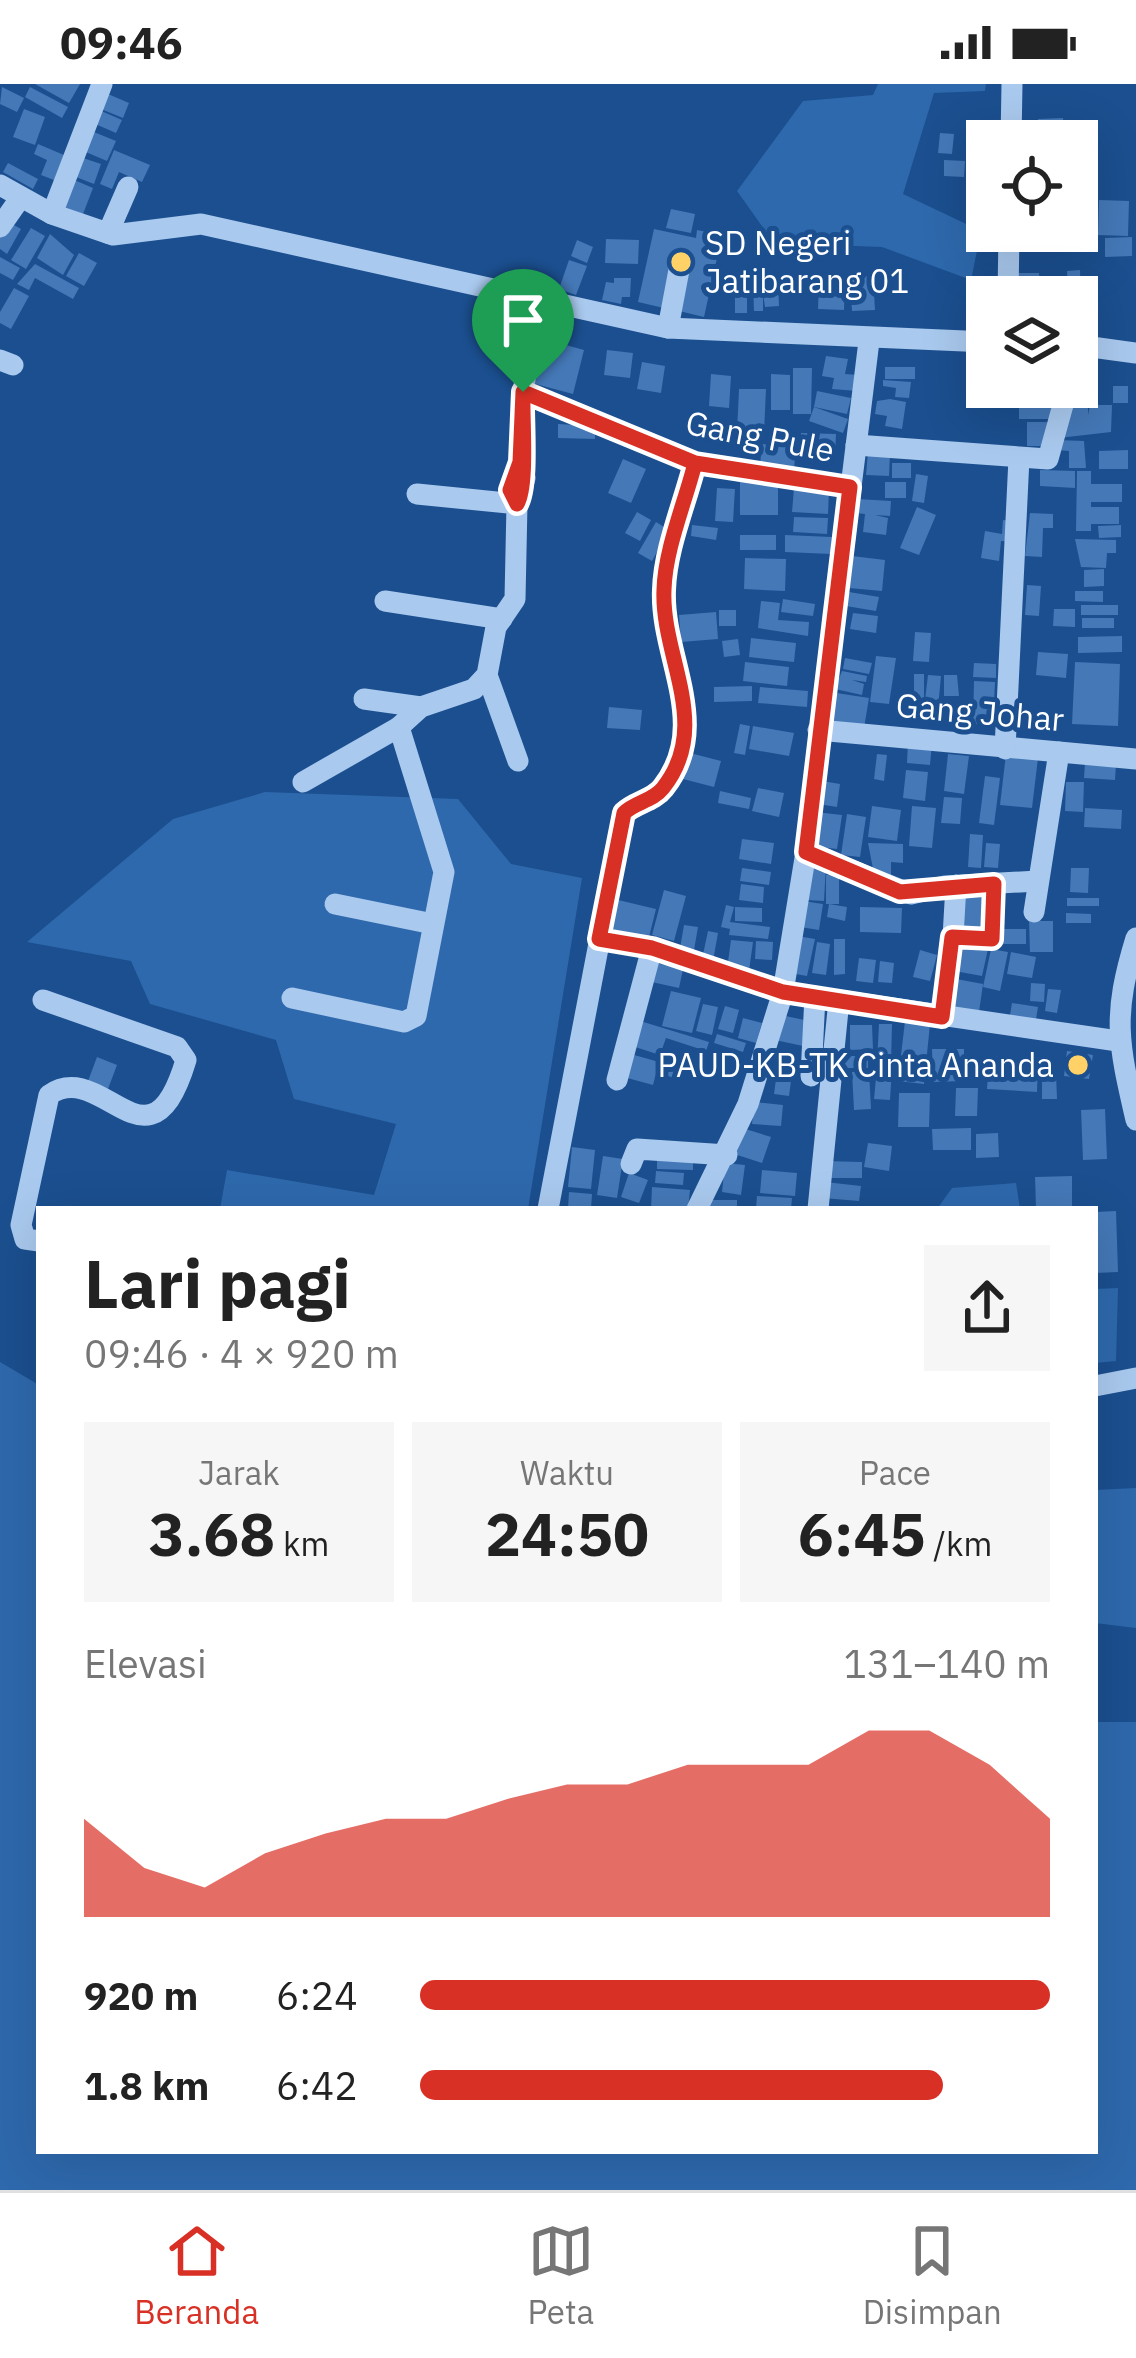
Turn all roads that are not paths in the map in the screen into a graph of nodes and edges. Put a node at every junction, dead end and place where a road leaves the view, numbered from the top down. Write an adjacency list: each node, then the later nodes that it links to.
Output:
1 (101, 84): 7 (street)
2 (1012, 84): 3 (street)
3 (1011, 120)
4 (0, 185): 6 (street)
5 (128, 187): 9 (street)
6 (21, 197): 7 (street); 8 (street)
7 (52, 214): 9 (street)
8 (0, 227)
9 (108, 233): 11 (street)
10 (679, 270): 12 (street)
11 (537, 303): 12 (street); 17 (street)
12 (668, 328): 13 (street)
13 (869, 340): 14 (street); 19 (street)
14 (966, 342)
15 (1098, 348): 16 (street)
16 (1136, 353)
17 (523, 392): 21 (street, Gang Pule); 24 (street)
18 (1063, 408): 20 (street)
19 (856, 445): 20 (street); 22 (street)
20 (1030, 459): 32 (street)
21 (695, 463): 22 (street, Gang Pule); 46 (street)
22 (850, 487): 31 (street)
23 (416, 494): 24 (street)
24 (517, 504): 26 (street)
25 (386, 601): 26 (street)
26 (502, 619): 27 (street)
27 (487, 675): 29 (street); 35 (street)
28 (364, 699): 29 (street)
29 (421, 707): 30 (street)
30 (399, 728): 36 (street); 43 (street)
31 (818, 730): 32 (street, Gang Johar); 37 (street)
32 (1005, 749): 33 (street, Gang Johar)
33 (1059, 752): 34 (street, Gang Johar); 38 (street)
34 (1136, 759)
35 (518, 761)
36 (303, 782)
37 (806, 852): 40 (street); 48 (street)
38 (1038, 880): 39 (street); 42 (street)
39 (994, 884): 40 (street); 44 (street)
40 (956, 885): 44 (street)
41 (335, 904): 43 (street)
42 (1034, 912)
43 (433, 924): 50 (street)
44 (952, 937): 53 (street)
45 (1136, 938): 54 (street)
46 (599, 939): 47 (street); 60 (street)
47 (652, 948): 48 (street); 56 (street)
48 (783, 992): 49 (street); 58 (street)
49 (815, 996): 52 (street); 55 (street)
50 (292, 998)
51 (43, 1000): 63 (street)
52 (838, 1000): 53 (street); 62 (street)
53 (942, 1017): 54 (street)
54 (1118, 1042): 57 (street)
55 (811, 1076)
56 (617, 1080)
57 (1136, 1120)
58 (727, 1155): 59 (street); 61 (street)
59 (632, 1164)
60 (549, 1206)
61 (700, 1206)
62 (818, 1206)
63 (36, 1241)
64 (1136, 1378): 65 (street)
65 (1098, 1385)

